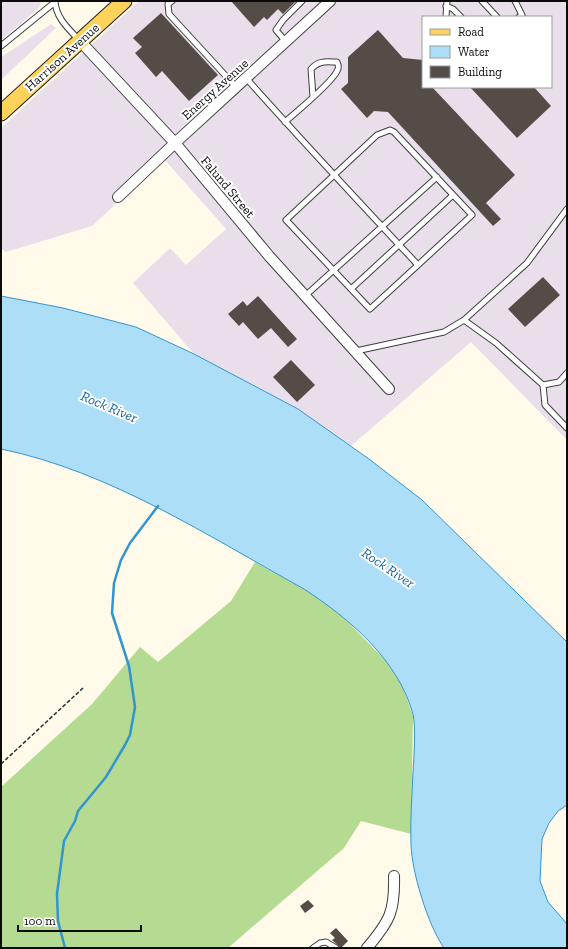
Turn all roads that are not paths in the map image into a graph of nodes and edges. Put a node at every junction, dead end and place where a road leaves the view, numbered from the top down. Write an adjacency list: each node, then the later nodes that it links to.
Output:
1 (124, 1): 13 (main road, Harrison Avenue)
2 (172, 1): 17 (lane)
3 (302, 1): 14 (lane)
4 (330, 1): 14 (street, Energy Avenue)
5 (482, 1): 11 (lane)
6 (515, 1): 12 (lane)
7 (55, 2): 13 (lane); 15 (lane)
8 (446, 3): 9 (lane); 10 (lane)
9 (446, 16)
10 (460, 16)
11 (496, 16)
12 (521, 16)
13 (80, 41): 19 (main road, Harrison Avenue); 21 (street, Falund Street)
14 (286, 42): 16 (street, Energy Avenue)
15 (1, 46)
16 (246, 78): 17 (street, Energy Avenue); 20 (lane)
17 (236, 87): 21 (street, Energy Avenue)
18 (312, 97): 18 (lane); 20 (lane)
19 (1, 113)
20 (285, 122): 22 (lane)
21 (174, 143): 25 (street, Energy Avenue); 32 (street, Falund Street)
22 (334, 176): 23 (lane); 27 (lane); 30 (lane)
23 (437, 177): 24 (lane); 27 (lane)
24 (453, 195): 28 (lane); 29 (lane)
25 (118, 197)
26 (567, 209): 33 (lane)
27 (382, 227): 28 (lane); 30 (lane)
28 (398, 244): 29 (lane); 31 (lane)
29 (418, 265): 31 (lane)
30 (334, 270): 31 (lane); 32 (lane)
31 (352, 289)
32 (305, 296): 34 (street, Falund Street)
33 (464, 320): 34 (lane); 36 (lane)
34 (356, 351): 37 (street, Falund Street)
35 (567, 374): 36 (lane)
36 (543, 385): 38 (lane)
37 (389, 389)
38 (567, 428)
39 (394, 876): 42 (street)
40 (313, 948): 41 (lane)
41 (336, 948)
42 (367, 948)

